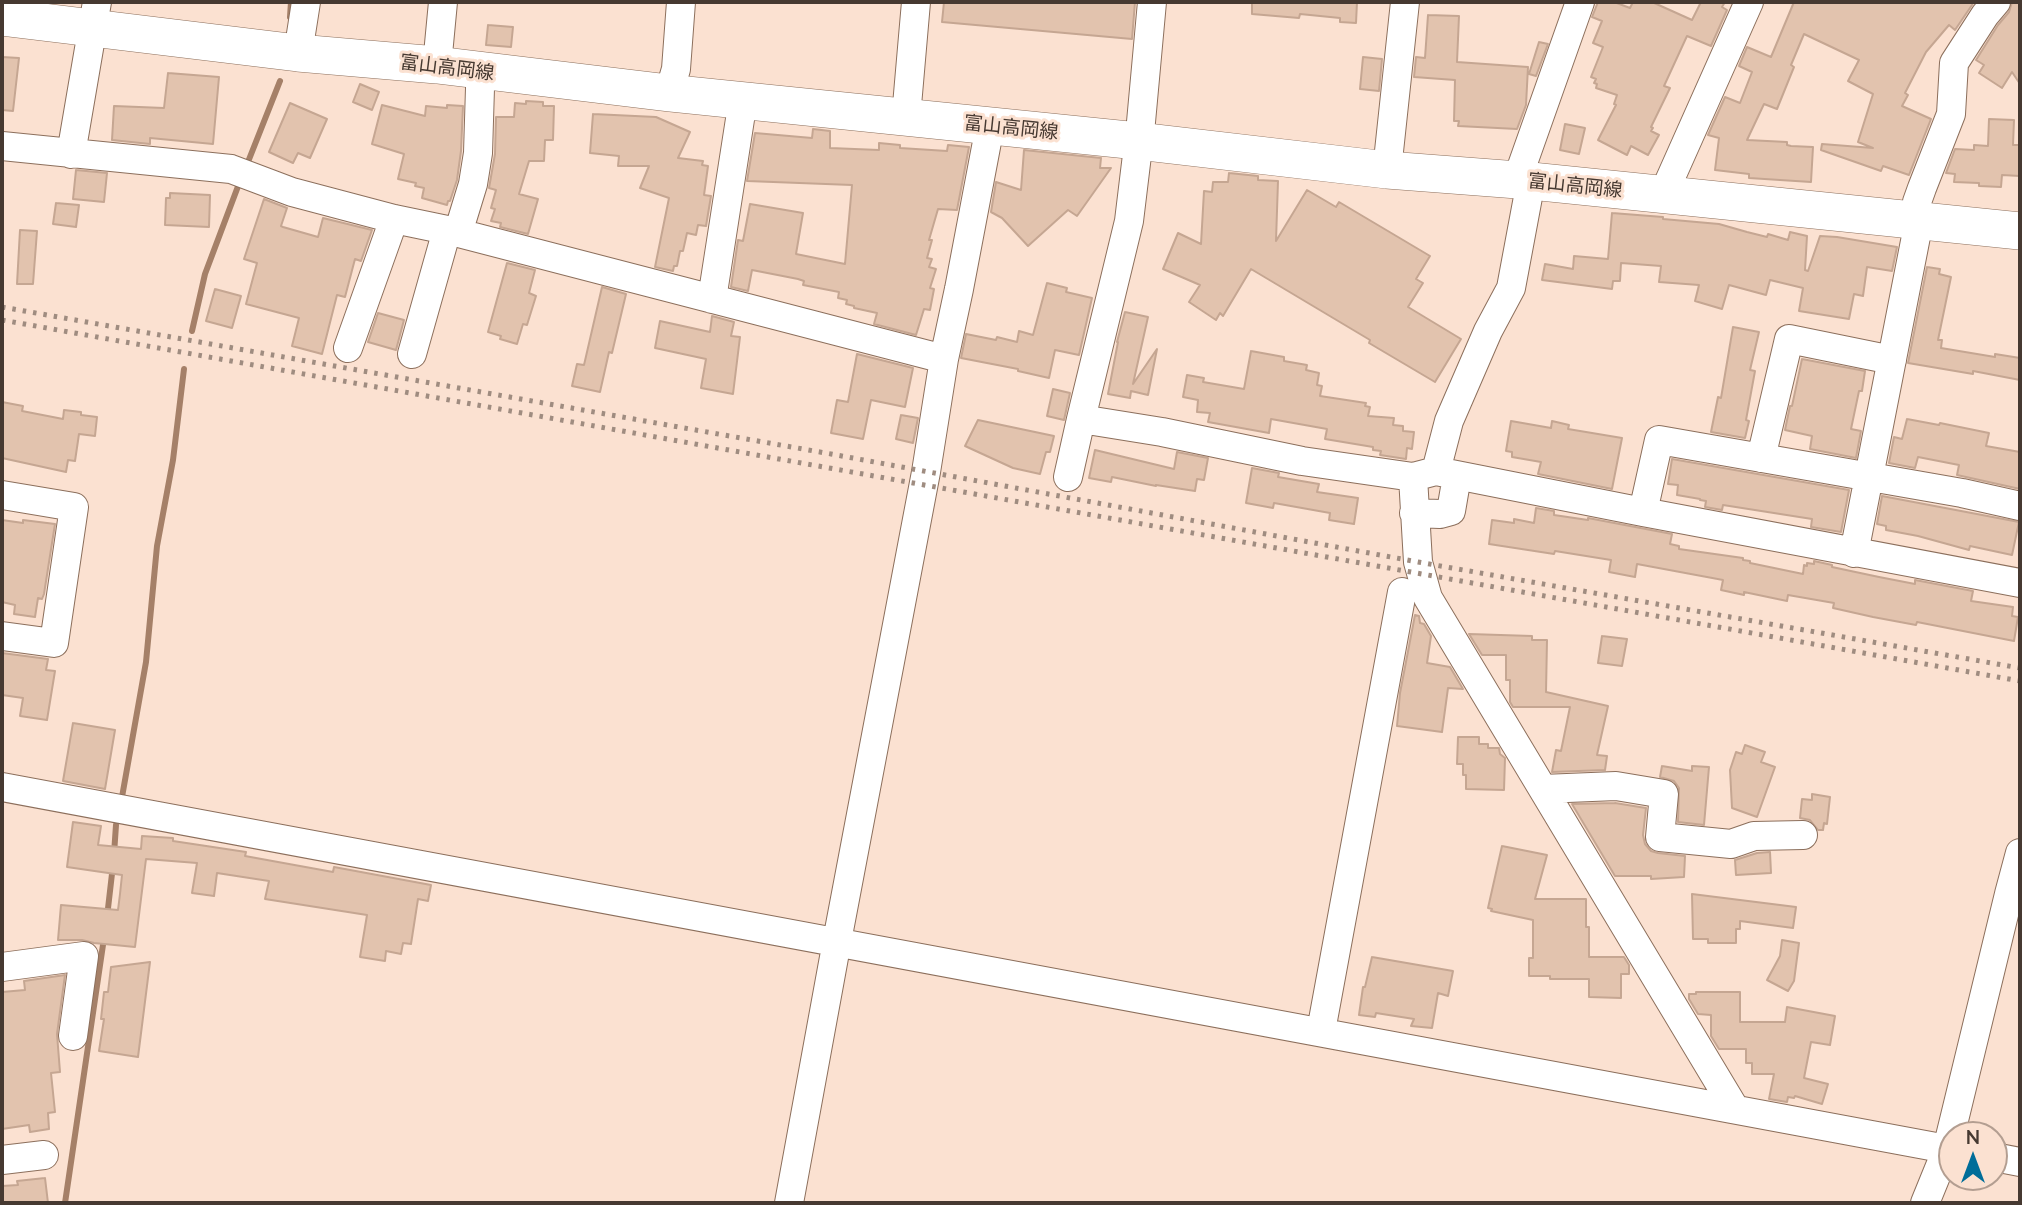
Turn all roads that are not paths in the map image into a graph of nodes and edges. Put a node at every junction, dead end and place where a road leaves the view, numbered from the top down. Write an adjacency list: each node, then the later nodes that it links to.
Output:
1 (306, 2): 12 (street)
2 (443, 2): 13 (street)
3 (681, 2): 15 (street)
4 (916, 2): 17 (street)
5 (1152, 2): 19 (street)
6 (1405, 2): 22 (street)
7 (1580, 2): 23 (street)
8 (1749, 2): 24 (street)
9 (1996, 2): 26 (street)
10 (94, 15): 11 (main road, 富山高岡線); 12 (main road, 富山高岡線); 21 (street)
11 (2, 17)
12 (298, 53): 13 (main road, 富山高岡線)
13 (438, 65): 14 (main road, 富山高岡線)
14 (482, 72): 15 (main road, 富山高岡線); 27 (street)
15 (669, 93): 16 (main road, 富山高岡線)
16 (743, 100): 17 (main road, 富山高岡線); 29 (street)
17 (906, 117): 18 (main road, 富山高岡線)
18 (990, 126): 19 (main road, 富山高岡線); 32 (street)
19 (1138, 141): 22 (main road, 富山高岡線); 34 (street)
20 (2, 146): 21 (street)
21 (71, 154): 25 (street)
22 (1388, 170): 23 (main road, 富山高岡線)
23 (1524, 181): 24 (main road, 富山高岡線); 36 (street)
24 (1663, 195): 26 (main road, 富山高岡線)
25 (394, 219): 27 (street); 30 (street)
26 (1917, 221): 28 (main road, 富山高岡線); 33 (street)
27 (453, 231): 29 (street); 31 (street)
28 (2020, 231)
29 (712, 299): 32 (street)
30 (348, 348)
31 (412, 354)
32 (944, 359): 51 (street)
33 (1892, 360): 35 (street); 37 (street)
34 (1081, 419): 36 (street); 38 (street)
35 (1761, 457): 37 (street); 41 (street)
36 (1435, 474): 41 (street); 42 (street); 42 (street)
37 (1869, 476): 40 (street); 43 (street)
38 (1068, 477)
39 (2, 495): 46 (street)
40 (2020, 506)
41 (1643, 512): 43 (street)
42 (1414, 513): 48 (street)
43 (1854, 553): 44 (street)
44 (2020, 583)
45 (1402, 592): 53 (street)
46 (2, 636)
47 (2, 787): 51 (street)
48 (1543, 789): 49 (street); 55 (street)
49 (1803, 835)
50 (2020, 853): 56 (street)
51 (836, 941): 53 (street); 61 (street)
52 (2, 967): 54 (street)
53 (1321, 1031): 55 (street)
54 (73, 1036)
55 (1735, 1109): 57 (street)
56 (1956, 1121)
57 (1938, 1147)
58 (44, 1155): 59 (street)
59 (2, 1160)
60 (1938, 1175): 62 (street)
61 (789, 1203)
62 (1925, 1203)

